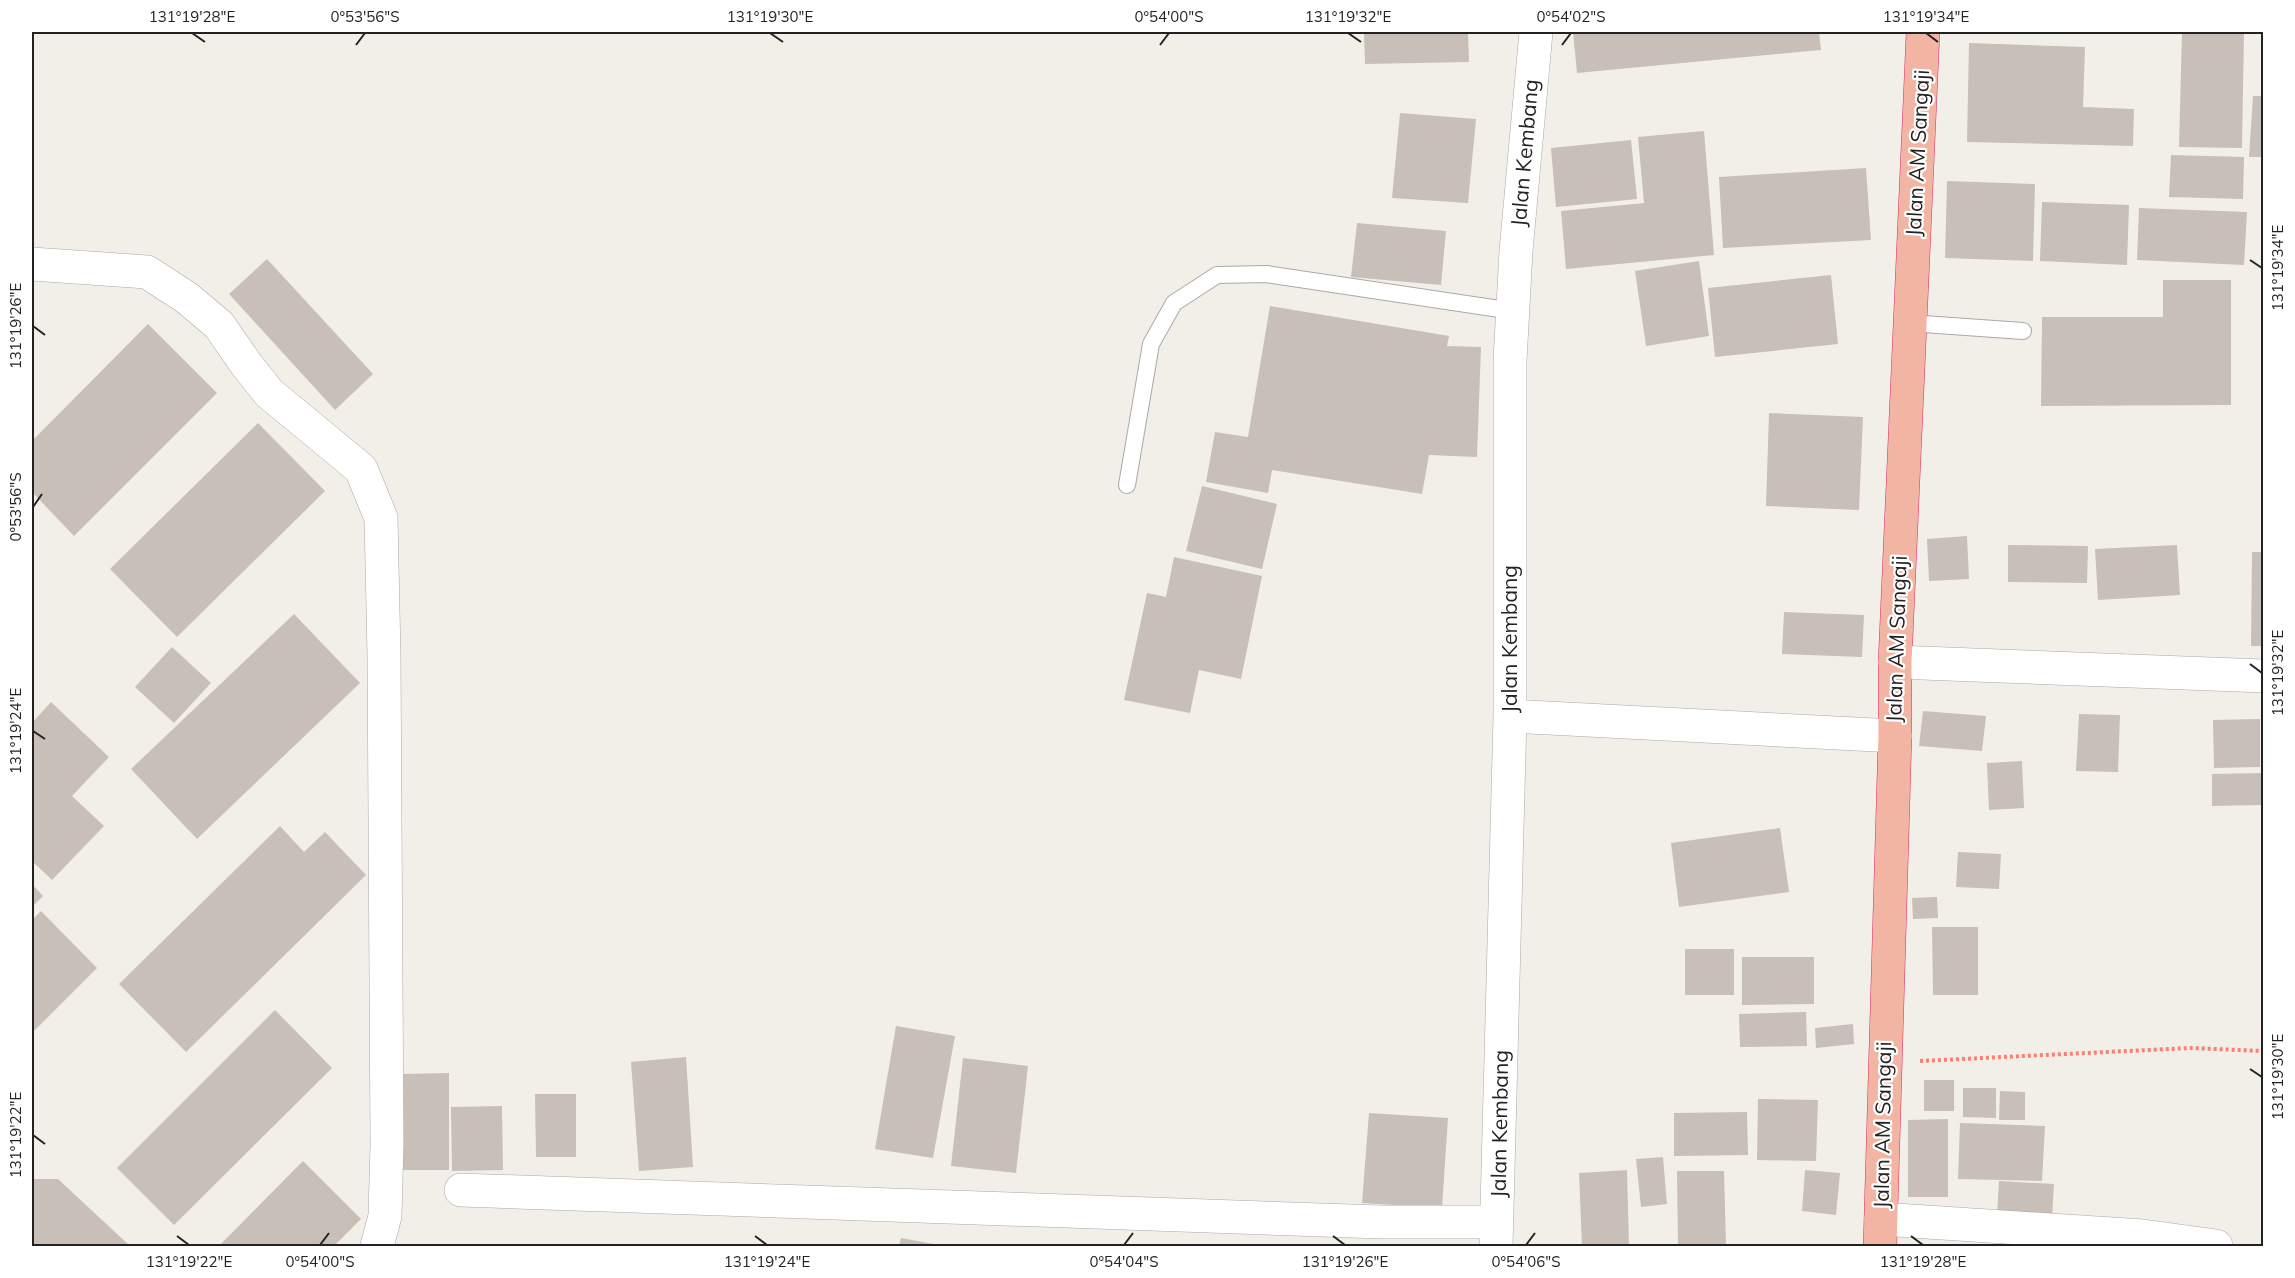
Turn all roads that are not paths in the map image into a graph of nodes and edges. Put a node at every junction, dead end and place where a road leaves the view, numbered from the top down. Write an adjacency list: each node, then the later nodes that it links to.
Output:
1 (1536, 32): 4 (street, Jalan Kembang)
2 (1923, 32): 5 (highway, Jalan AM Sangaji)
3 (32, 264): 15 (street)
4 (1513, 311): 7 (lane); 10 (street, Jalan Kembang)
5 (1909, 322): 6 (lane); 8 (highway, Jalan AM Sangaji)
6 (2024, 331)
7 (1127, 485)
8 (1895, 662): 9 (street); 11 (highway, Jalan AM Sangaji)
9 (2264, 676)
10 (1510, 716): 11 (street); 14 (street, Jalan Kembang)
11 (1895, 736): 13 (highway, Jalan AM Sangaji)
12 (461, 1190): 14 (street)
13 (1881, 1233): 16 (street)
14 (1496, 1234)
15 (377, 1246)
16 (2216, 1246)

